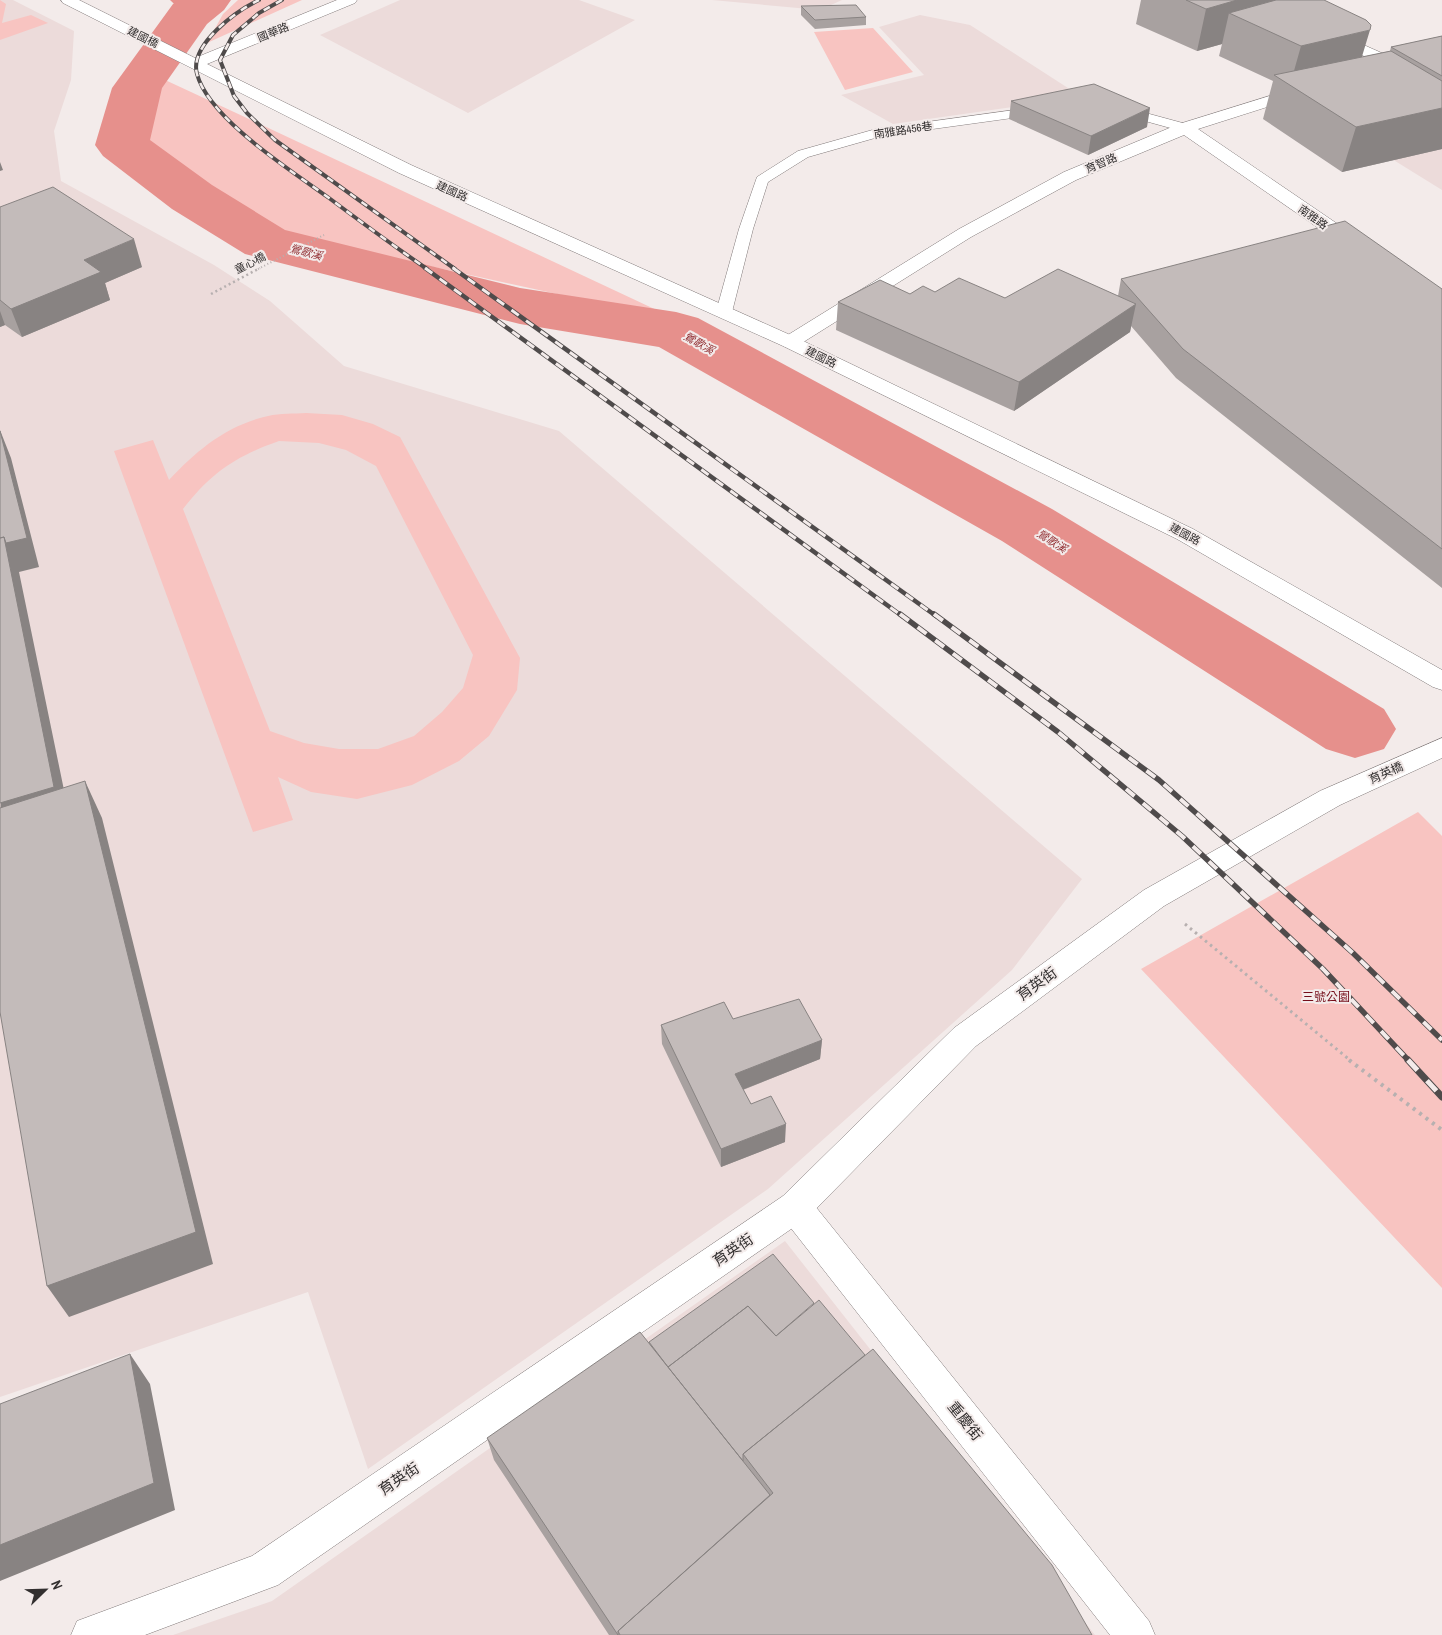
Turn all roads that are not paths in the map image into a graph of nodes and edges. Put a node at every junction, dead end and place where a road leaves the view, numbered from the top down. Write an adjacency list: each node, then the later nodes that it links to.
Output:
1 (68, 0): 4 (street, 建國橋)
2 (350, 0): 4 (street, 國華路)
3 (1314, 28): 6 (street)
4 (191, 61): 13 (street, 建國路)
5 (1414, 61): 6 (street)
6 (1396, 65): 7 (street)
7 (1368, 73)
8 (1321, 86): 11 (street, 育智路)
9 (1109, 106): 11 (lane)
10 (1052, 108): 13 (lane, 南雅路456巷)
11 (1185, 128): 12 (street, 南雅路); 14 (street, 育智路)
12 (1369, 255)
13 (724, 312): 14 (street, 建國路)
14 (790, 342): 15 (street, 建國路)
15 (1442, 681)
16 (1442, 747): 17 (street, 育英橋)
17 (1330, 798): 18 (street, 育英街)
18 (795, 1207): 19 (street, 育英街); 20 (street, 重慶街)
19 (91, 1635)
20 (1135, 1635)

